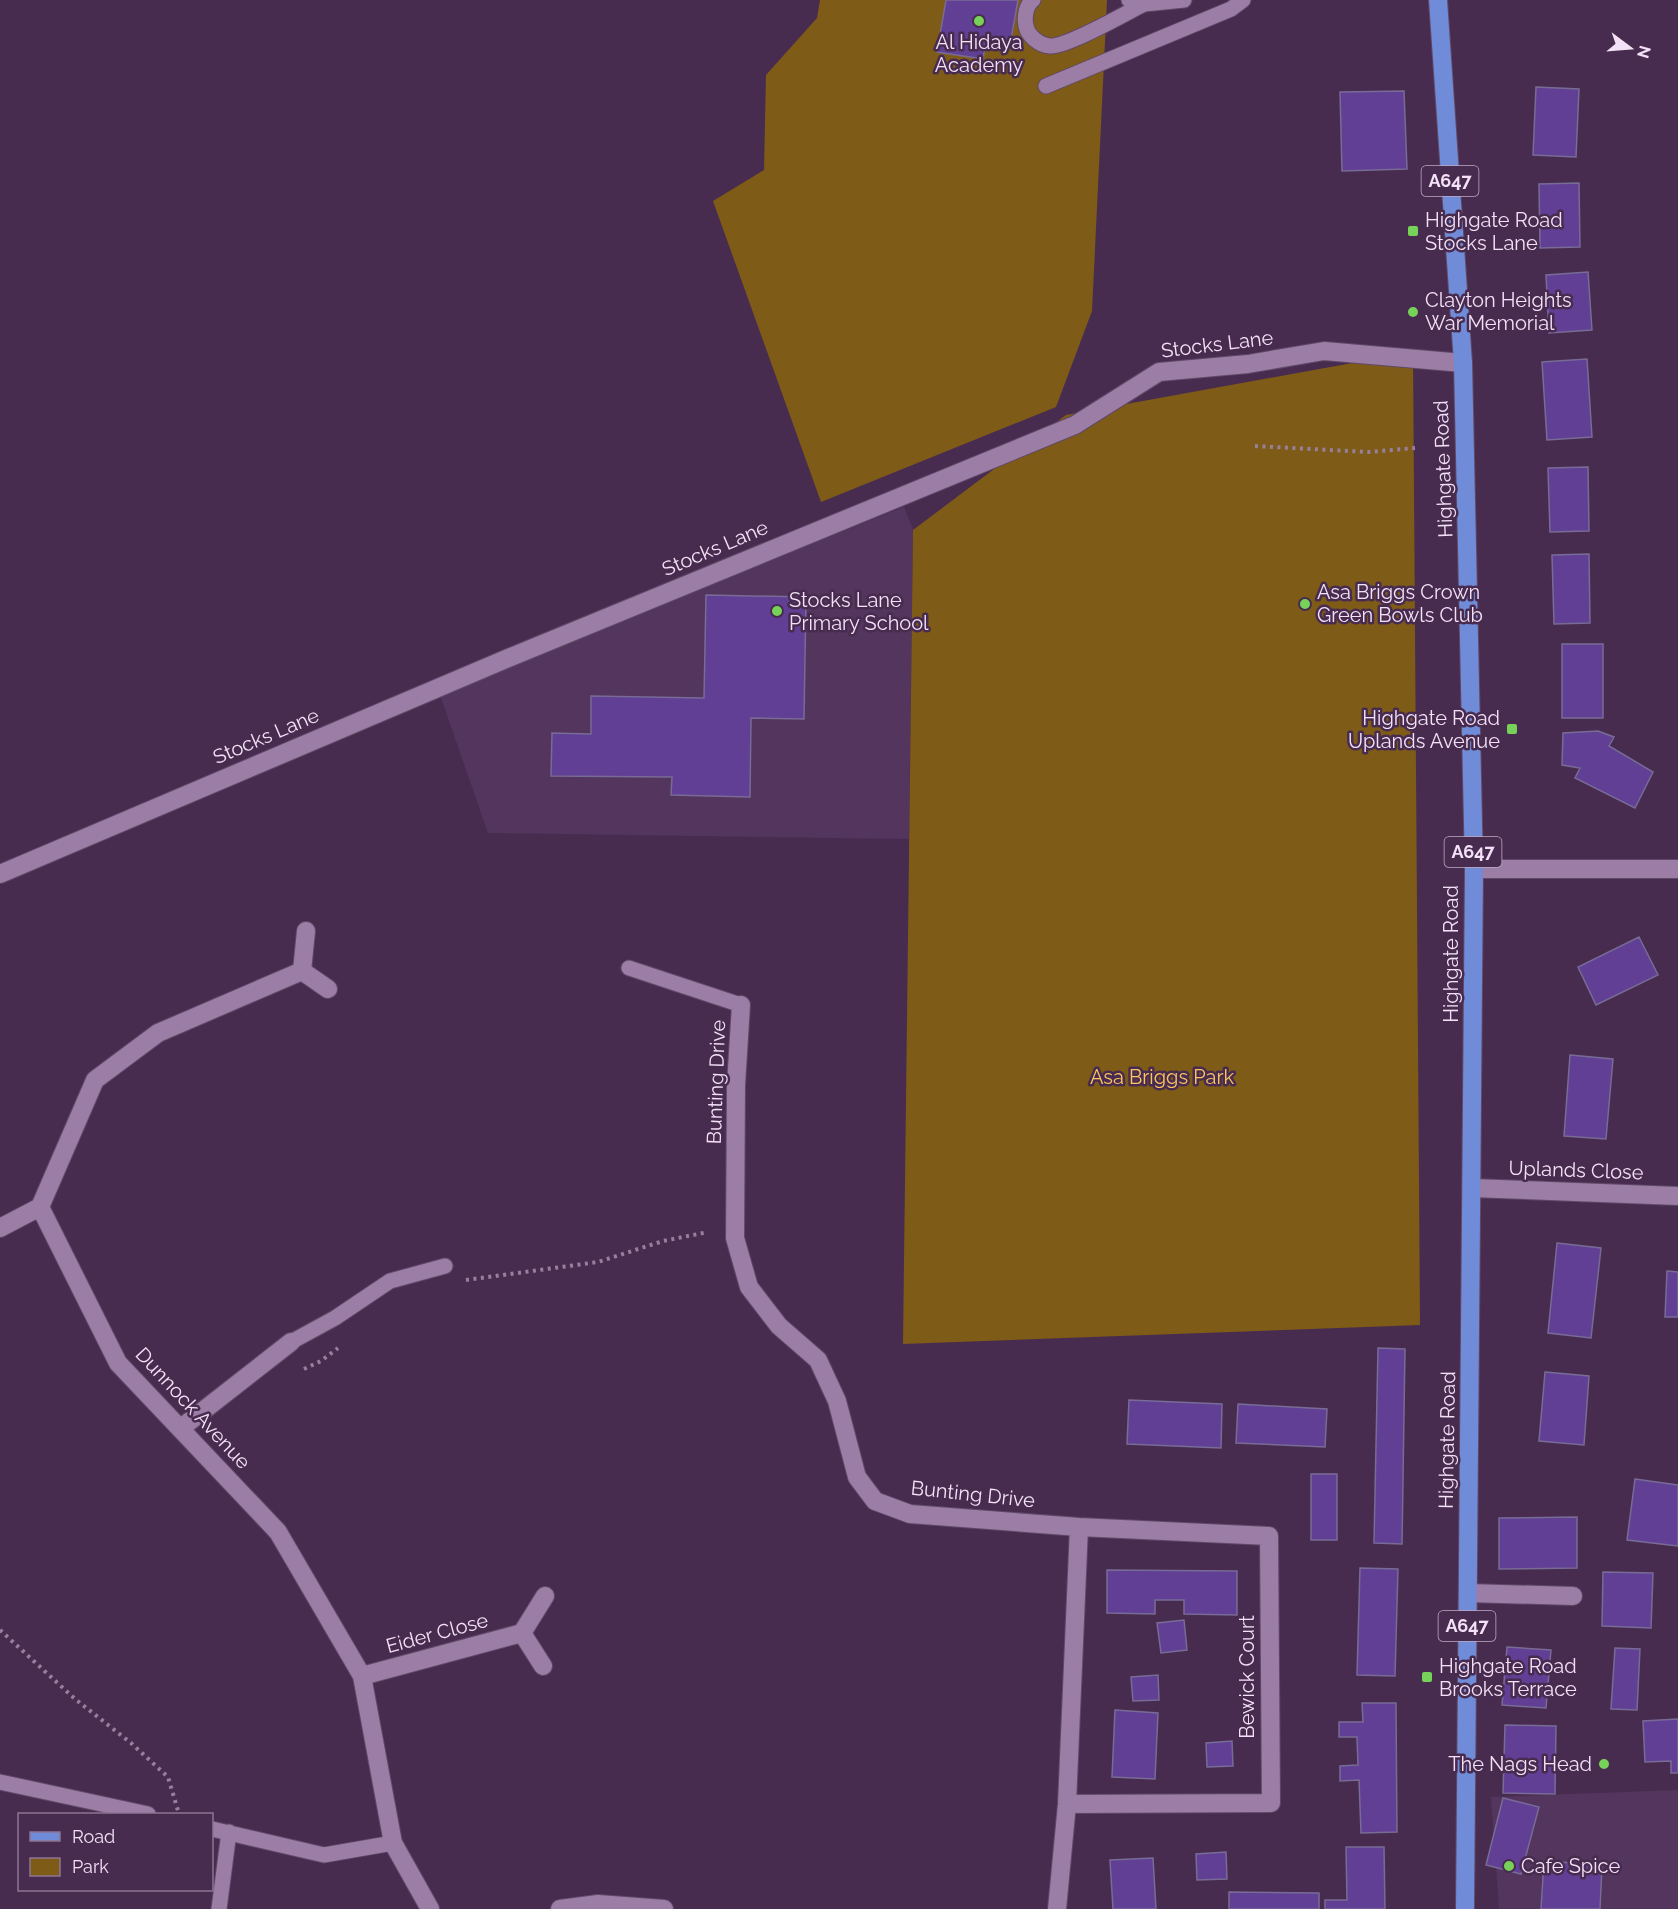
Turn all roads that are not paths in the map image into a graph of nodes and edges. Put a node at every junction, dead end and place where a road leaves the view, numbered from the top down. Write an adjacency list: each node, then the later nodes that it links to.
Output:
1 (1034, 0): 5 (lane)
2 (1184, 0): 5 (lane)
3 (1243, 0): 6 (lane)
4 (1438, 0): 7 (main road, Highgate Road / A647)
5 (1136, 2)
6 (1046, 86)
7 (1463, 363): 8 (main road, Highgate Road / A647); 10 (street, Stocks Lane)
8 (1474, 869): 9 (street); 16 (main road, Highgate Road / A647)
9 (1678, 869)
10 (0, 874)
11 (306, 931): 13 (street)
12 (629, 968): 15 (lane)
13 (302, 971): 14 (street); 18 (street)
14 (328, 989)
15 (741, 1005): 23 (street, Bunting Drive)
16 (1472, 1188): 17 (street, Uplands Close); 24 (main road, Highgate Road / A647)
17 (1678, 1196)
18 (40, 1207): 19 (street); 22 (street, Dunnock Avenue)
19 (0, 1228)
20 (445, 1266): 21 (lane)
21 (291, 1342): 22 (street)
22 (181, 1428): 29 (street, Dunnock Avenue)
23 (1079, 1527): 31 (street); 31 (street, Bewick Court)
24 (1468, 1593): 26 (street); 41 (main road, Highgate Road / A647)
25 (545, 1596): 27 (street)
26 (1573, 1596)
27 (522, 1633): 28 (street); 29 (street, Eider Close)
28 (543, 1666)
29 (362, 1676): 35 (street, Dunnock Avenue)
30 (0, 1782): 32 (lane)
31 (1067, 1804): 40 (street)
32 (139, 1813)
33 (213, 1828): 34 (lane)
34 (229, 1832): 35 (lane); 36 (lane)
35 (393, 1843): 37 (street, Dunnock Avenue)
36 (219, 1909)
37 (430, 1909)
38 (560, 1909): 39 (street)
39 (664, 1909)
40 (1057, 1909)
41 (1465, 1909)

